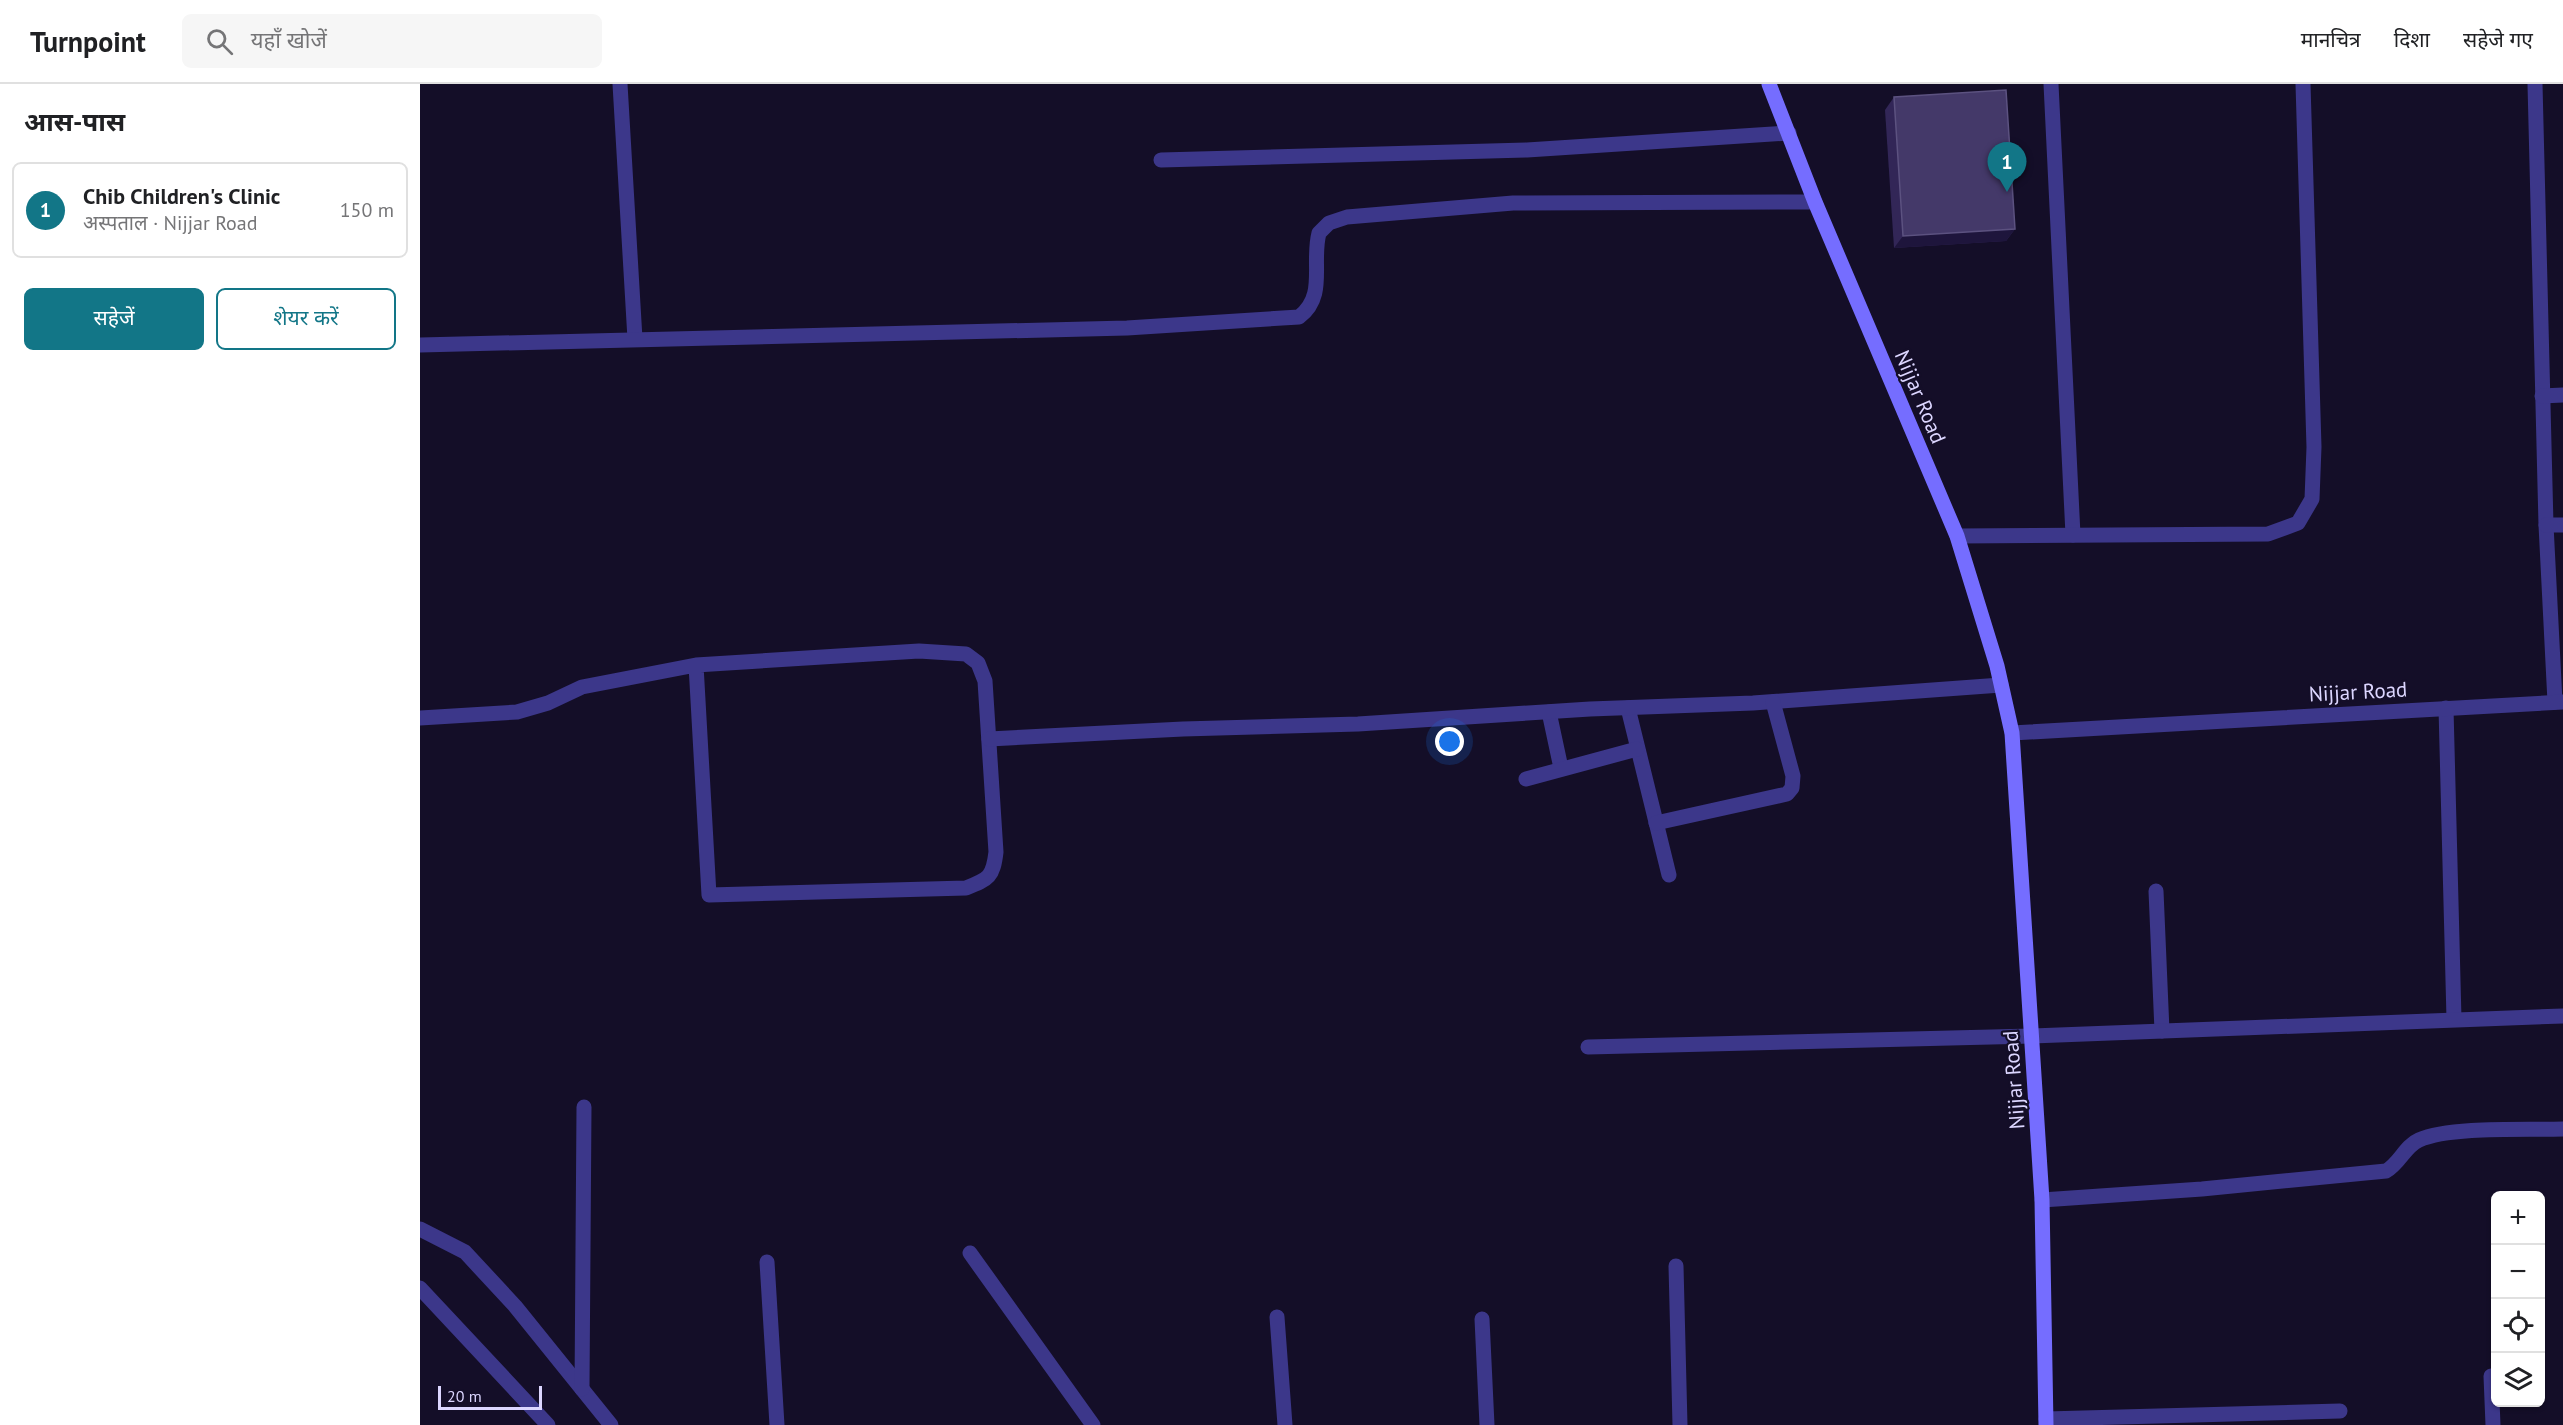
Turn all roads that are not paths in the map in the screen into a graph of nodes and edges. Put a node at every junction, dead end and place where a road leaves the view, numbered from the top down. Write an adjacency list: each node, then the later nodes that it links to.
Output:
1 (620, 84): 9 (street)
2 (1769, 84): 6 (street, Nijjar Road)
3 (2052, 84): 15 (street)
4 (2303, 84): 15 (street)
5 (2535, 84): 12 (street)
6 (1790, 133): 7 (street); 8 (street, Nijjar Road)
7 (1161, 160)
8 (1815, 202): 9 (street); 16 (street, Nijjar Road)
9 (635, 339): 10 (street)
10 (420, 345)
11 (2563, 395): 12 (street)
12 (2542, 396): 13 (street)
13 (2546, 525): 14 (street); 20 (street)
14 (2563, 525)
15 (2073, 535): 16 (street)
16 (1957, 536): 18 (street, Nijjar Road)
17 (696, 665): 24 (street); 26 (street); 26 (street)
18 (2001, 685): 19 (street); 25 (street, Nijjar Road)
19 (1773, 702): 21 (street); 30 (street)
20 (2559, 702): 22 (street, Nijjar Road)
21 (1628, 708): 23 (street); 27 (street)
22 (2446, 708): 25 (street, Nijjar Road); 34 (street)
23 (1549, 712): 26 (street); 28 (street)
24 (420, 718)
25 (2012, 733): 36 (street, Nijjar Road)
26 (989, 739)
27 (1637, 749): 28 (street); 30 (street)
28 (1561, 768): 29 (street)
29 (1526, 779)
30 (1656, 823): 31 (street)
31 (1669, 875)
32 (2156, 891): 35 (street)
33 (2563, 1016): 34 (street)
34 (2454, 1019): 35 (street)
35 (2162, 1031): 36 (street)
36 (2032, 1036): 37 (street); 40 (street, Nijjar Road)
37 (1588, 1047)
38 (584, 1107): 48 (street)
39 (2563, 1129): 40 (street)
40 (2042, 1200): 51 (street, Nijjar Road)
41 (420, 1229): 48 (street)
42 (970, 1253): 55 (street)
43 (767, 1262): 54 (street)
44 (1676, 1266): 58 (street)
45 (420, 1288): 52 (street)
46 (1277, 1317): 56 (street)
47 (1482, 1319): 57 (street)
48 (582, 1389): 53 (street)
49 (2492, 1407): 59 (street)
50 (2340, 1411): 51 (street)
51 (2046, 1422)
52 (548, 1425)
53 (611, 1425)
54 (777, 1425)
55 (1093, 1425)
56 (1285, 1425)
57 (1487, 1425)
58 (1680, 1425)
59 (2493, 1425)

